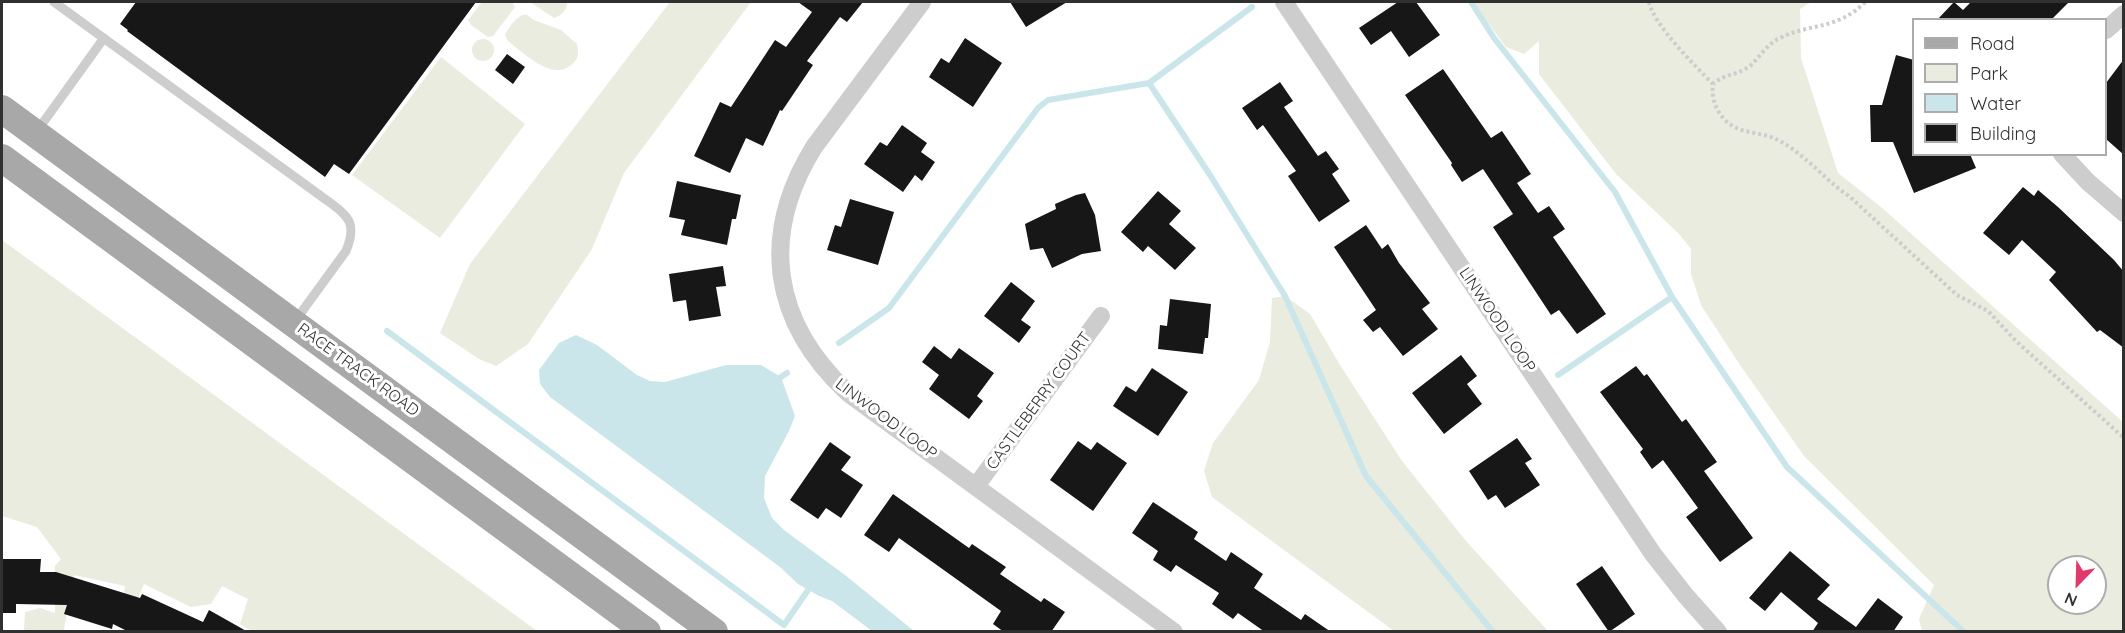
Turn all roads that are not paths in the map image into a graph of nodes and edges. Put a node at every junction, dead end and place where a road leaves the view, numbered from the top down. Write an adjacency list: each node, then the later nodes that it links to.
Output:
1 (54, 2): 6 (lane)
2 (922, 2): 15 (street, LINWOOD LOOP)
3 (1284, 2): 19 (street, LINWOOD LOOP)
4 (2124, 14): 5 (street)
5 (2107, 29)
6 (104, 38): 8 (lane); 13 (lane)
7 (2, 109): 8 (main road, RACE TRACK ROAD)
8 (35, 134): 10 (main road); 13 (main road, RACE TRACK ROAD)
9 (2064, 156): 11 (street)
10 (6, 161): 14 (main road)
11 (2124, 213)
12 (1101, 316): 15 (street, CASTLEBERRY COURT)
13 (293, 323): 14 (main road); 17 (main road, RACE TRACK ROAD)
14 (236, 330): 16 (main road)
15 (976, 486): 18 (street, LINWOOD LOOP)
16 (646, 632)
17 (714, 632)
18 (1174, 632)
19 (1718, 632)

